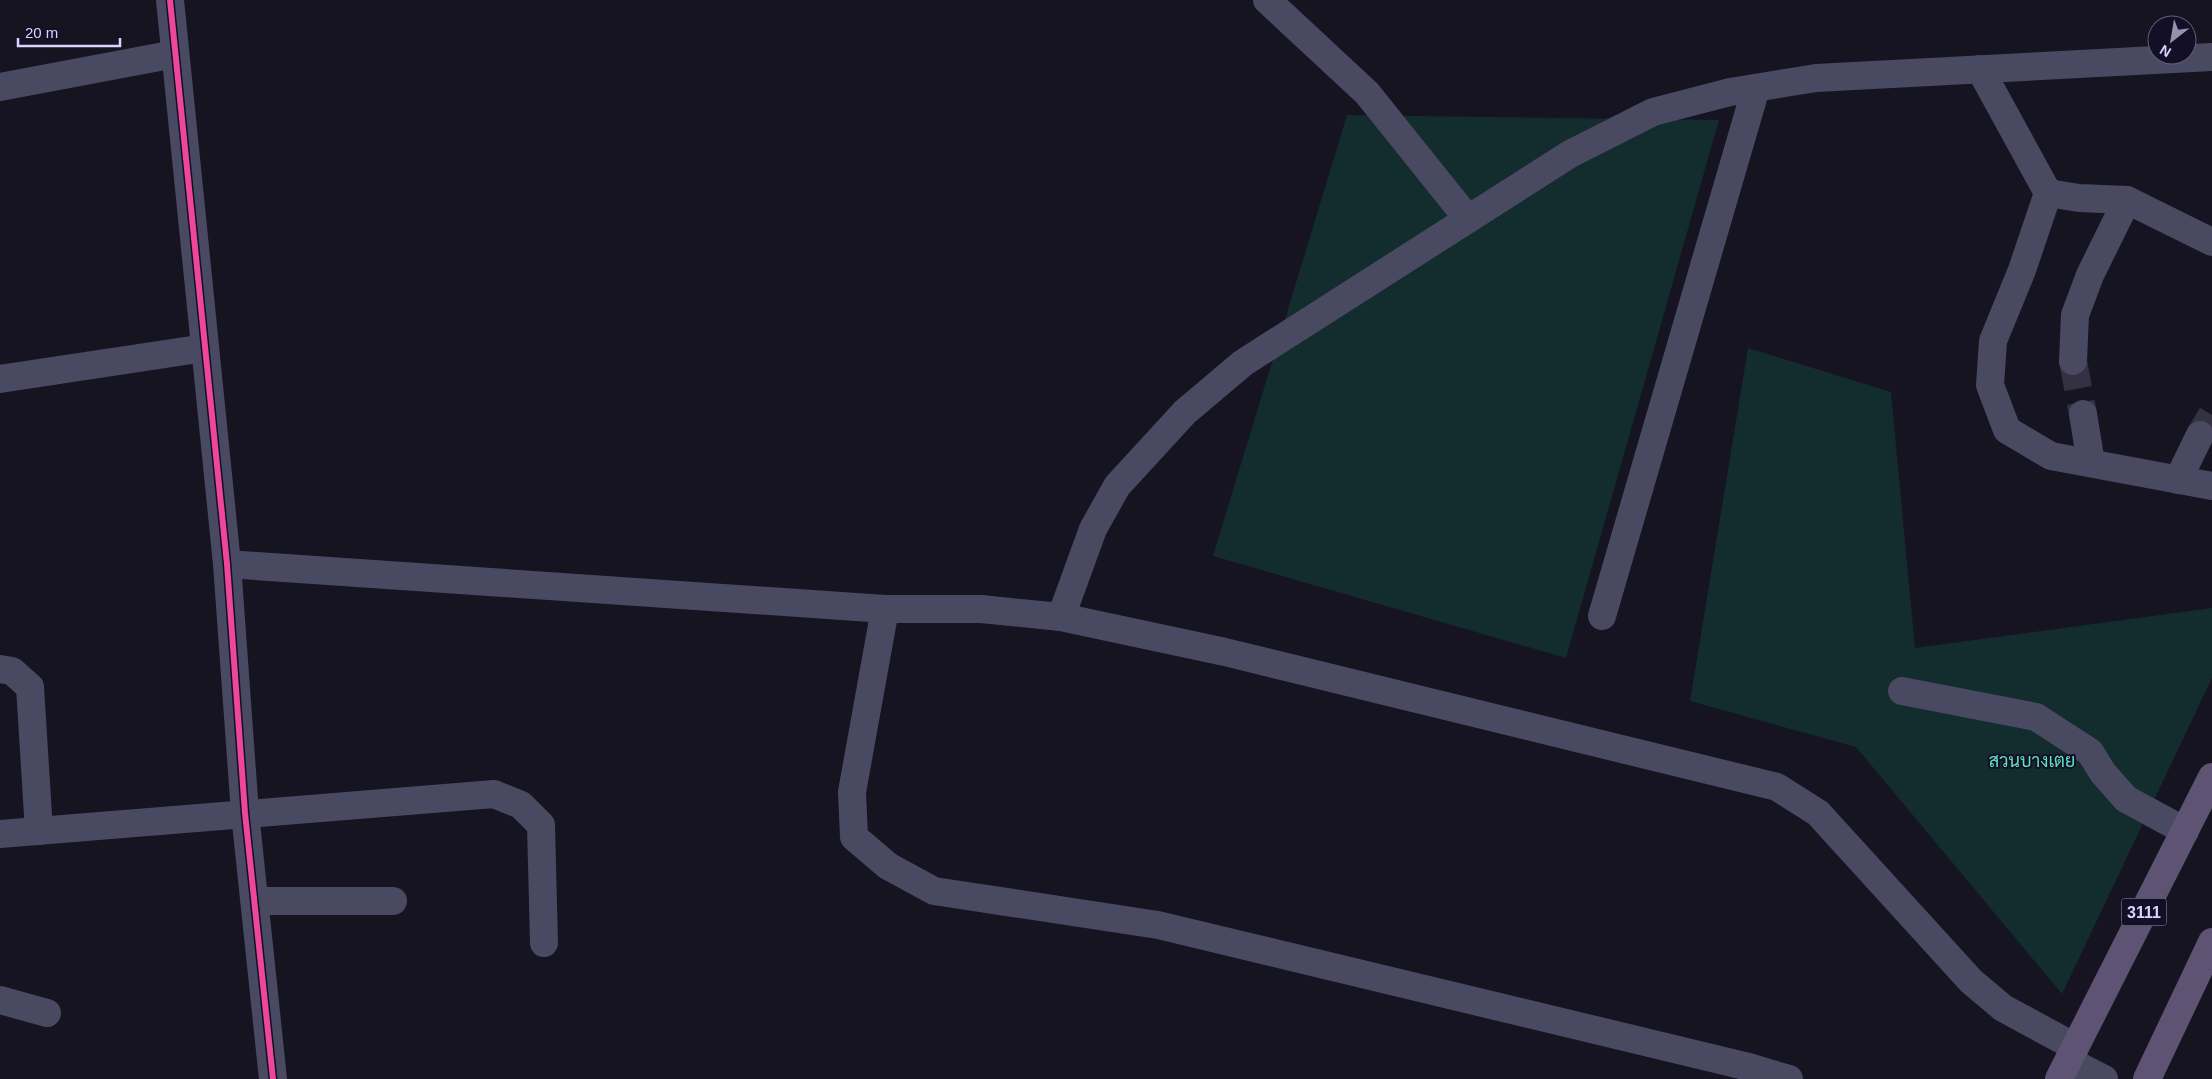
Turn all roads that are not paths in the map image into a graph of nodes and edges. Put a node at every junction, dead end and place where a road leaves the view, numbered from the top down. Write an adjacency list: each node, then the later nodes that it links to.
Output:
1 (170, 0): 3 (street)
2 (1267, 0): 10 (street)
3 (175, 54): 6 (street); 12 (street)
4 (2212, 58): 5 (street)
5 (1980, 69): 7 (street); 8 (street)
6 (0, 87)
7 (1756, 88): 10 (street); 22 (street)
8 (2048, 193): 9 (street); 17 (street)
9 (2127, 200): 11 (street); 13 (street)
10 (1468, 218): 23 (street)
11 (2212, 242)
12 (205, 348): 14 (street); 20 (street)
13 (2073, 361)
14 (0, 379)
15 (2083, 414): 17 (street)
16 (2200, 435): 18 (street)
17 (2091, 463): 18 (street)
18 (2178, 480): 19 (street)
19 (2212, 486)
20 (227, 564): 21 (street); 27 (street)
21 (885, 609): 23 (street); 39 (street)
22 (1602, 616)
23 (1062, 617): 37 (street)
24 (0, 669): 28 (street)
25 (1902, 692): 29 (street)
26 (2212, 777): 29 (main road, 3111)
27 (245, 813): 28 (street); 31 (street); 34 (street)
28 (39, 831): 30 (street)
29 (2185, 831): 37 (main road, 3111)
30 (0, 834)
31 (256, 901): 32 (street); 38 (street)
32 (393, 901)
33 (2212, 942): 41 (main road)
34 (544, 943)
35 (0, 1000): 36 (street)
36 (47, 1014)
37 (2068, 1062): 40 (street)
38 (273, 1079)
39 (1790, 1079)
40 (2104, 1079)
41 (2147, 1079)

